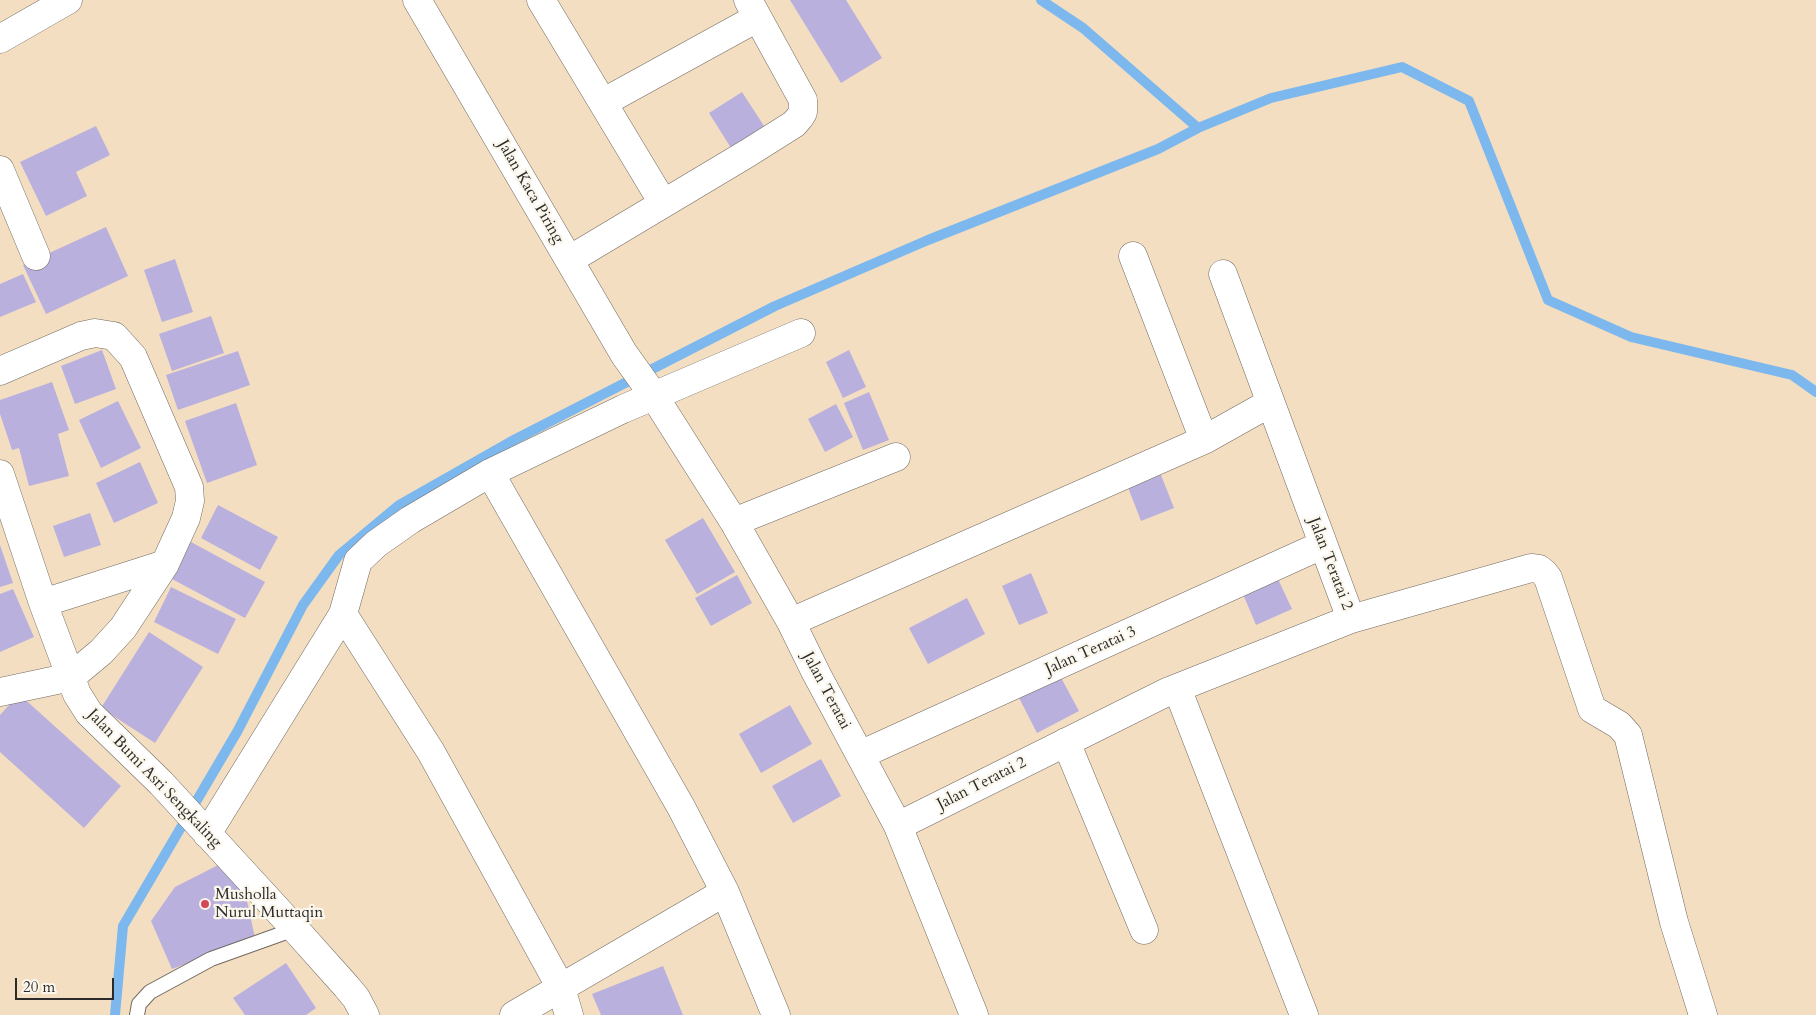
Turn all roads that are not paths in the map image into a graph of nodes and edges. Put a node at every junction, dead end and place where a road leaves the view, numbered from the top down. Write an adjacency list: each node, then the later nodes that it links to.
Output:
1 (68, 0): 5 (street)
2 (417, 0): 11 (street, Jalan Kaca Piring)
3 (541, 0): 6 (street)
4 (752, 9): 6 (street); 8 (street)
5 (0, 38)
6 (604, 102): 8 (street)
7 (0, 170): 9 (street)
8 (663, 203): 11 (street)
9 (36, 256)
10 (1133, 256): 17 (street)
11 (569, 260): 15 (street, Jalan Kaca Piring)
12 (1222, 274): 16 (street, Jalan Teratai 2)
13 (801, 333): 15 (street)
14 (0, 372): 23 (street)
15 (649, 390): 19 (street); 21 (street, Jalan Teratai)
16 (1270, 406): 17 (street); 22 (street, Jalan Teratai 2)
17 (1204, 440): 27 (street)
18 (896, 457): 21 (street)
19 (490, 473): 25 (street); 35 (street)
20 (0, 474): 24 (street, Jalan Bumi Asri Sengkaling)
21 (734, 522): 27 (street, Jalan Teratai)
22 (1322, 545): 26 (street, Jalan Teratai 2); 32 (street, Jalan Teratai 3)
23 (165, 564): 24 (street); 28 (street)
24 (43, 603): 28 (street, Jalan Bumi Asri Sengkaling)
25 (344, 614): 34 (street); 38 (street)
26 (1351, 619): 29 (street, Jalan Teratai 2); 46 (street)
27 (791, 622): 32 (street, Jalan Teratai)
28 (71, 677): 30 (street); 34 (street, Jalan Bumi Asri Sengkaling)
29 (1178, 688): 31 (street, Jalan Teratai 2); 45 (street)
30 (0, 692)
31 (1066, 742): 33 (street, Jalan Teratai 2); 37 (street)
32 (860, 755): 33 (street, Jalan Teratai)
33 (898, 826): 44 (street, Jalan Teratai)
34 (204, 830): 36 (street, Jalan Bumi Asri Sengkaling)
35 (724, 892): 38 (street); 43 (street)
36 (295, 929): 39 (lane); 40 (street, Jalan Bumi Asri Sengkaling)
37 (1144, 930)
38 (560, 988): 41 (street); 42 (street)
39 (137, 1015)
40 (365, 1015)
41 (514, 1015)
42 (569, 1015)
43 (776, 1015)
44 (974, 1015)
45 (1304, 1015)
46 (1703, 1015)

